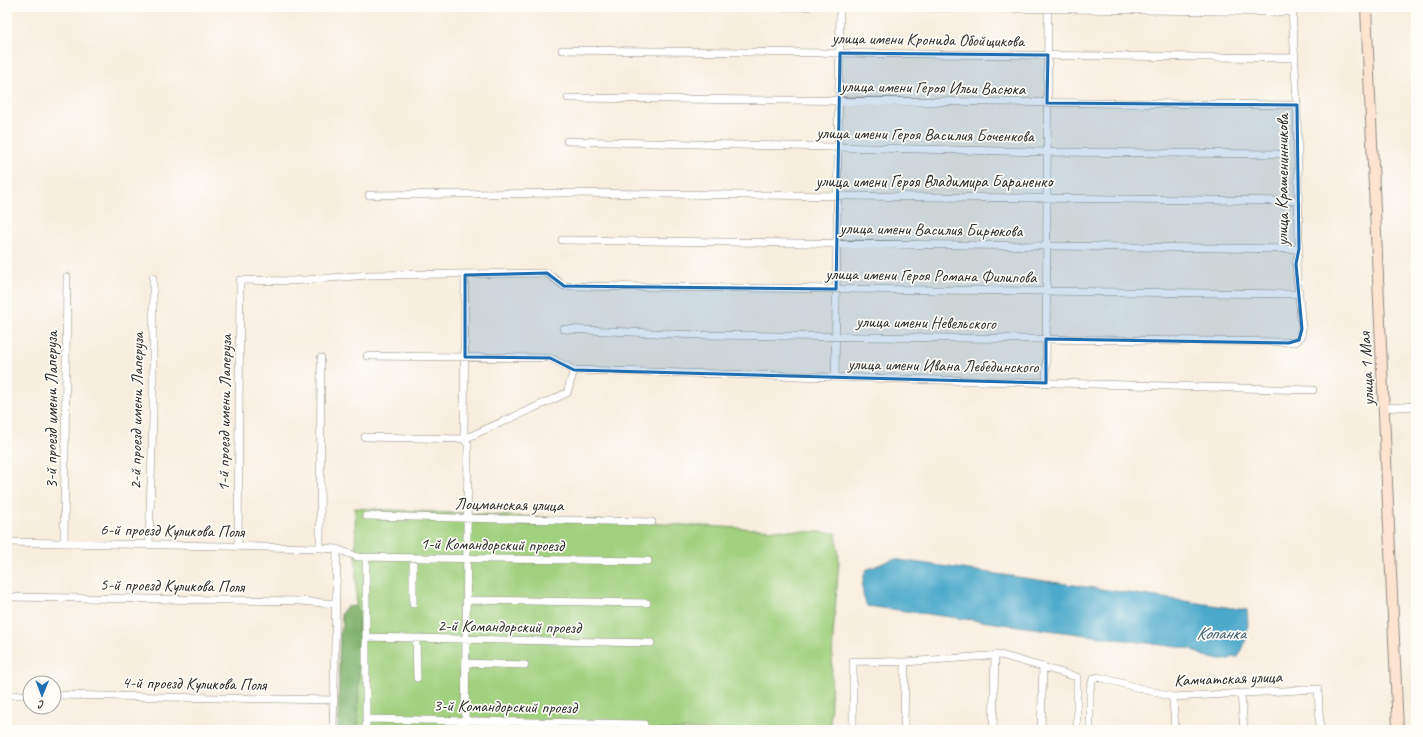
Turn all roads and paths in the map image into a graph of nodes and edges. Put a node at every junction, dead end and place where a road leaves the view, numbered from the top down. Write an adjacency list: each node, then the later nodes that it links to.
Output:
1 (722, 7): 2 (street)
2 (808, 7)
3 (840, 7): 9 (street)
4 (917, 7): 6 (street)
5 (1366, 7): 46 (street, улица 1 Мая)
6 (1048, 8): 7 (street); 10 (street)
7 (1292, 10): 11 (street, улица Крашенинникова)
8 (562, 50): 9 (street, улица имени Кронида Обойщикова)
9 (840, 53): 10 (street, улица имени Кронида Обойщикова); 13 (street)
10 (1048, 55): 11 (street, улица имени Кронида Обойщикова); 14 (street)
11 (1294, 58): 15 (street, улица Крашенинникова)
12 (568, 98): 13 (street, улица имени Героя Ильи Васюка)
13 (839, 101): 14 (street, улица имени Героя Ильи Васюка); 17 (street)
14 (1047, 103): 15 (street, улица имени Героя Ильи Васюка); 18 (street)
15 (1297, 105): 23 (street, улица Крашенинникова)
16 (567, 140): 17 (street, улица имени Героя Василия Боченкова)
17 (838, 147): 18 (street, улица имени Героя Василия Боченкова); 21 (street)
18 (1047, 152): 19 (street, улица имени Героя Василия Боченкова); 22 (street)
19 (1282, 154)
20 (369, 195): 21 (street, улица имени Героя Владимира Бараненко)
21 (838, 195): 22 (street, улица имени Героя Владимира Бараненко); 25 (street)
22 (1047, 197): 23 (street, улица имени Героя Владимира Бараненко); 26 (street)
23 (1298, 201): 27 (street, улица Крашенинникова)
24 (562, 240): 25 (street, улица имени Василия Бирюкова)
25 (837, 243): 26 (street, улица имени Василия Бирюкова); 31 (street)
26 (1046, 245): 27 (street, улица имени Василия Бирюкова); 32 (street)
27 (1299, 249): 33 (street, улица Крашенинникова)
28 (465, 275): 31 (street, улица имени Героя Романа Филипова); 39 (street); 55 (street, 1-й проезд имени Лаперуза)
29 (67, 277): 53 (street, 3-й проезд имени Лаперуза)
30 (153, 278): 54 (street, 2-й проезд имени Лаперуза)
31 (836, 289): 32 (street, улица имени Героя Романа Филипова); 35 (street)
32 (1046, 291): 33 (street, улица имени Героя Романа Филипова); 36 (street)
33 (1298, 294): 37 (street, улица Крашенинникова)
34 (563, 329): 35 (street, улица имени Невельского)
35 (835, 336): 36 (street, улица имени Невельского); 42 (street)
36 (1046, 339): 37 (street, улица имени Невельского); 43 (street)
37 (1289, 343)
38 (367, 356): 39 (street)
39 (465, 357): 41 (street); 48 (street)
40 (321, 358): 56 (street)
41 (574, 370): 42 (street, улица имени Ивана Лебединского); 48 (street)
42 (835, 378): 43 (street, улица имени Ивана Лебединского)
43 (1046, 383): 44 (street, улица имени Ивана Лебединского)
44 (1313, 390)
45 (1416, 406): 46 (street)
46 (1384, 408): 98 (street, улица 1 Мая)
47 (365, 437): 48 (street)
48 (464, 439): 50 (street)
49 (366, 516): 50 (street, Лоцманская улица)
50 (467, 518): 51 (street, Лоцманская улица); 60 (street)
51 (652, 522)
52 (7, 542): 53 (street, 6-й проезд Куликова Поля)
53 (64, 543): 54 (street, 6-й проезд Куликова Поля)
54 (149, 545): 55 (street, 6-й проезд Куликова Поля)
55 (238, 547): 56 (street, 6-й проезд Куликова Поля)
56 (320, 548): 57 (street, 6-й проезд Куликова Поля)
57 (336, 549): 58 (street, 1-й Командорский проезд); 65 (street)
58 (366, 557): 59 (street, 1-й Командорский проезд); 67 (street)
59 (413, 558): 60 (street, 1-й Командорский проезд); 66 (street)
60 (467, 560): 61 (street, 1-й Командорский проезд); 63 (street)
61 (648, 561)
62 (7, 597): 65 (street, 5-й проезд Куликова Поля)
63 (466, 600): 64 (street, 2-й Командорский проезд); 69 (street)
64 (647, 603)
65 (336, 604): 82 (street)
66 (413, 604)
67 (366, 637): 68 (street, 2-й Командорский проезд); 83 (street)
68 (416, 639): 69 (street, 2-й Командорский проезд); 76 (street)
69 (466, 639): 70 (street, 2-й Командорский проезд); 73 (street)
70 (651, 643)
71 (995, 655): 72 (street); 75 (street); 91 (street)
72 (905, 662): 89 (street); 90 (street)
73 (466, 663): 74 (street); 84 (street)
74 (525, 665)
75 (1043, 667): 92 (street); 93 (street)
76 (416, 678)
77 (1241, 693): 81 (street, Камчатская улица); 96 (street); 97 (street, Камчатская улица)
78 (7, 695): 79 (street)
79 (22, 695)
80 (62, 695): 82 (street, 4-й проезд Куликова Поля)
81 (1173, 697): 94 (street, Камчатская улица); 95 (street)
82 (334, 700): 86 (street)
83 (366, 719): 84 (street, 3-й Командорский проезд); 87 (street)
84 (466, 720): 85 (street, 3-й Командорский проезд); 88 (street)
85 (644, 724)
86 (333, 730)
87 (366, 730)
88 (465, 730)
89 (853, 730)
90 (904, 730)
91 (993, 730)
92 (1041, 730)
93 (1077, 730)
94 (1090, 730)
95 (1175, 730)
96 (1244, 730)
97 (1320, 730)
98 (1398, 730)

